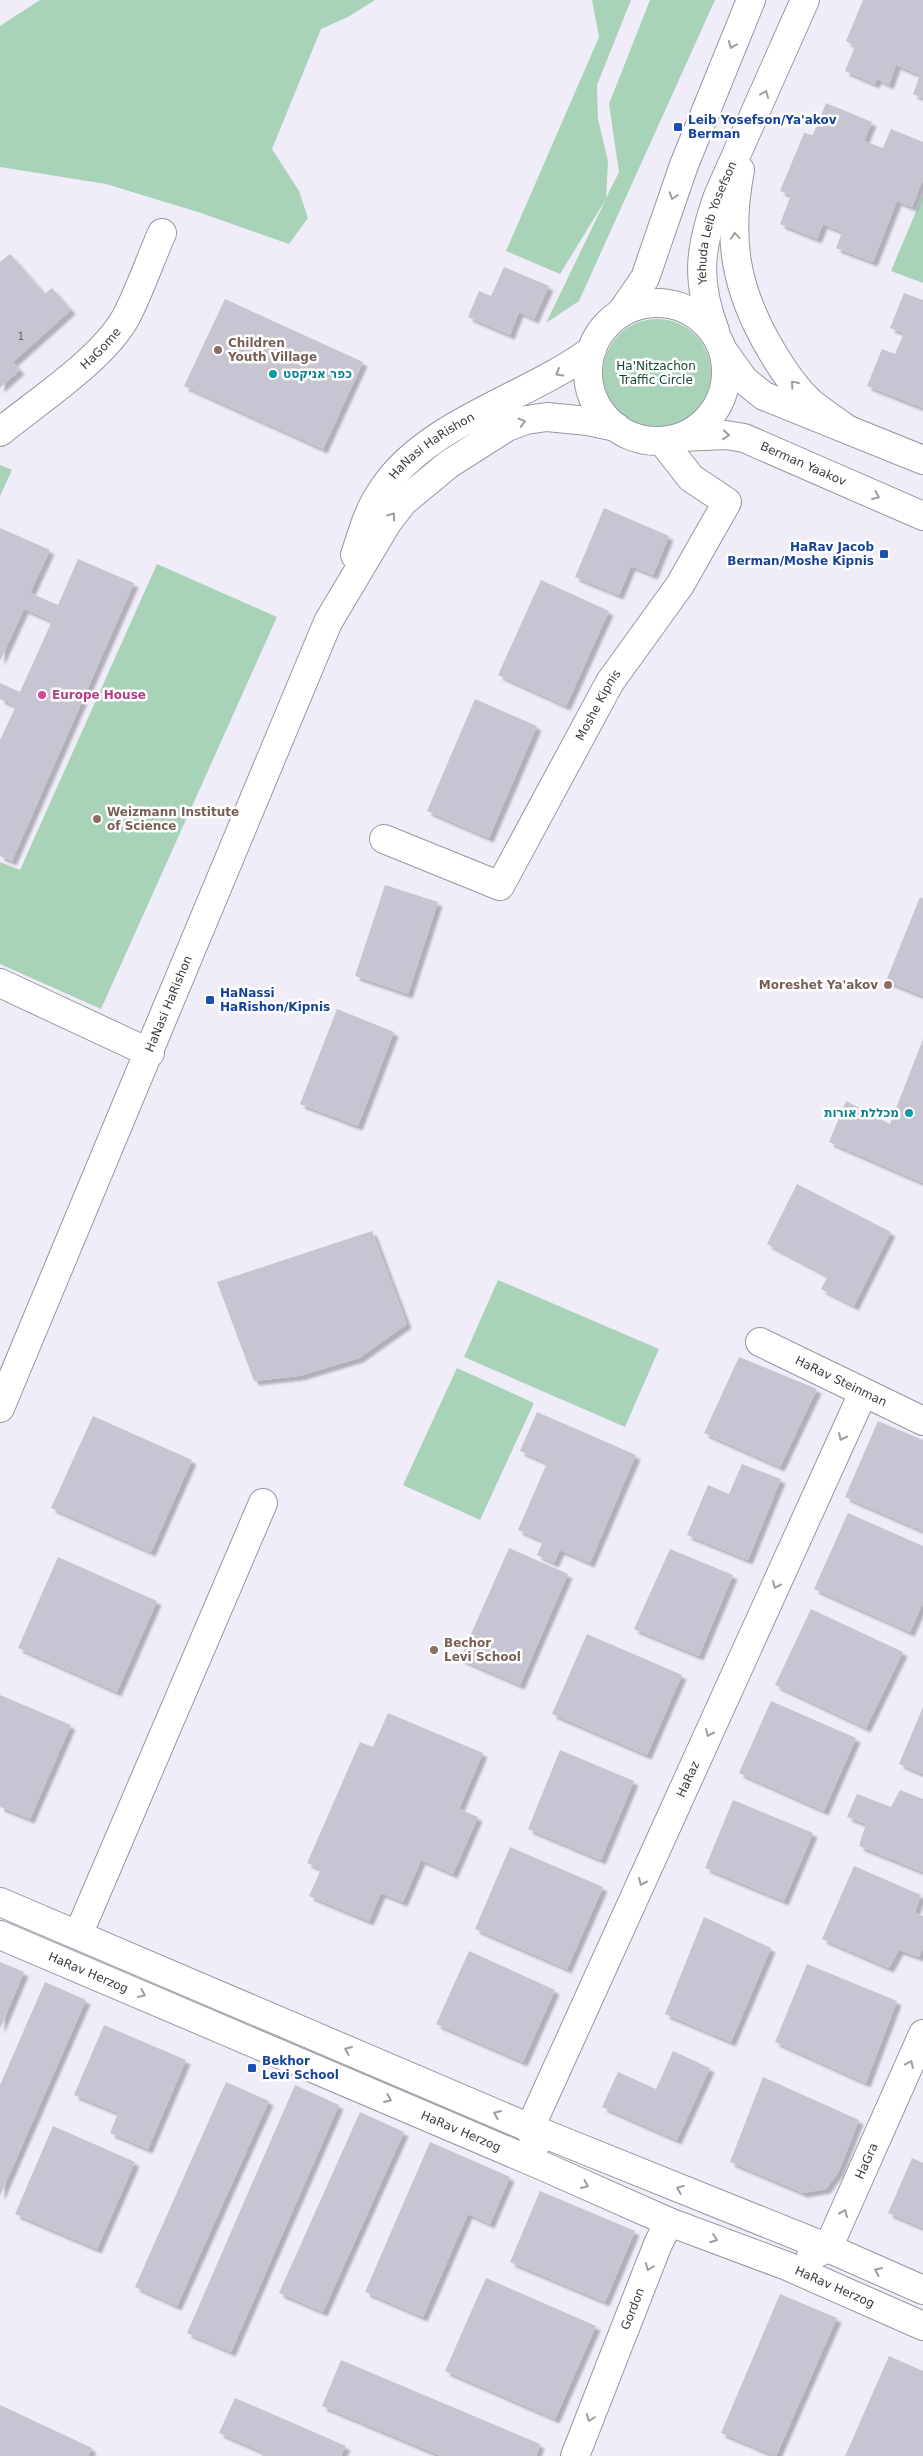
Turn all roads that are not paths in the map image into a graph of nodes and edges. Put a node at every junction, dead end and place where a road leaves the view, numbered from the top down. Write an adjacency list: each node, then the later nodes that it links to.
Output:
1 (751, 0): 5 (street, one-way to 5)
2 (805, 0): 3 (street, Yehuda Leib Yosefson, one-way to 2)
3 (746, 136): 6 (street, Yehuda Leib Yosefson); 9 (street, one-way to 3)
4 (162, 233): 10 (street, HaGome)
5 (621, 313): 6 (street); 7 (street)
6 (721, 344): 9 (street); 11 (street)
7 (592, 350): 8 (street); 14 (street, HaNasi HaRishon, one-way to 14)
8 (616, 427): 11 (street); 14 (street, HaNasi HaRishon, one-way to 8)
9 (844, 427): 12 (street)
10 (0, 432)
11 (670, 439): 13 (street, Berman Yaakov, one-way to 13); 15 (street, Moshe Kipnis)
12 (923, 460)
13 (923, 516)
14 (339, 602): 17 (street, HaNasi HaRishon)
15 (384, 839)
16 (0, 983): 17 (street)
17 (150, 1053): 20 (street, HaNasi HaRishon)
18 (760, 1342): 19 (street, HaRav Steinman)
19 (863, 1393): 21 (street, HaRav Steinman); 27 (street, HaRaz, one-way to 27)
20 (0, 1408)
21 (923, 1421)
22 (262, 1503): 25 (street)
23 (0, 1902): 25 (street)
24 (0, 1935): 28 (street, HaRav Herzog, one-way to 28)
25 (78, 1935): 27 (street, one-way to 25)
26 (923, 2034): 31 (street, HaGra, one-way to 26)
27 (530, 2128): 28 (street); 29 (street, one-way to 27)
28 (545, 2167): 30 (street, HaRav Herzog, one-way to 30)
29 (731, 2210): 30 (street); 31 (street)
30 (669, 2222): 32 (street, HaRav Herzog, one-way to 32); 35 (street, Gordon, one-way to 35)
31 (828, 2248): 32 (street); 33 (street, one-way to 31)
32 (787, 2266): 34 (street, HaRav Herzog)
33 (923, 2290)
34 (923, 2326)
35 (575, 2456)

